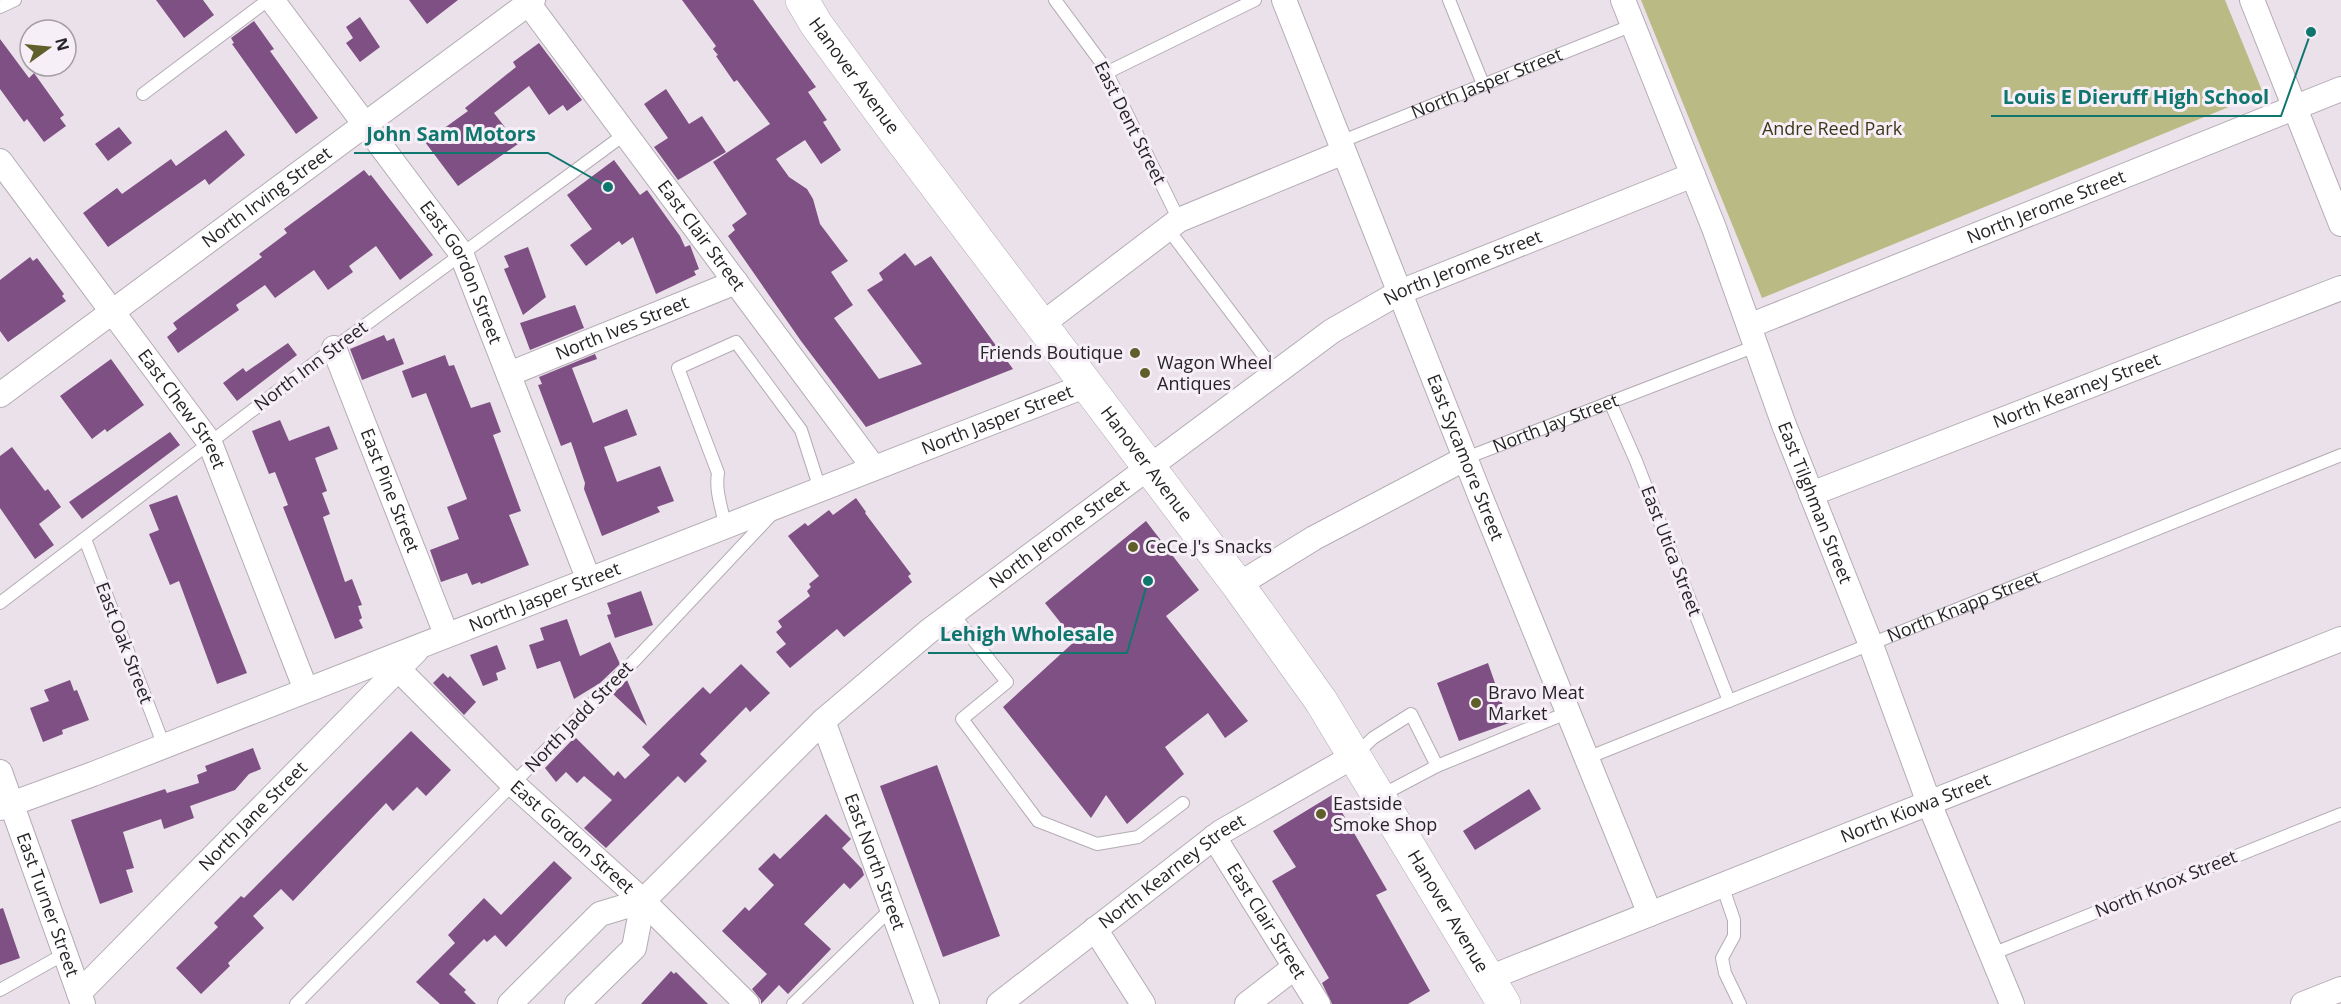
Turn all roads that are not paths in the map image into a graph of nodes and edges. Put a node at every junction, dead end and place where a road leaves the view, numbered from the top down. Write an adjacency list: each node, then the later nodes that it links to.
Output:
1 (15, 0): 11 (lane)
2 (270, 0): 16 (lane); 18 (street, East Gordon Street)
3 (802, 0): 30 (main road, Hanover Avenue)
4 (1055, 0): 13 (lane, East Dent Street)
5 (1255, 0): 13 (lane)
6 (1284, 0): 20 (street, East Sycamore Street)
7 (1449, 0): 14 (lane)
8 (1623, 0): 12 (street, East Tilghman Street)
9 (2252, 0): 17 (street)
10 (531, 2): 18 (street, North Irving Street); 19 (street, East Clair Street)
11 (0, 8)
12 (1633, 25): 14 (lane, North Jasper Street); 21 (street, East Tilghman Street)
13 (1106, 73): 23 (lane, East Dent Street)
14 (1483, 84): 20 (lane, North Jasper Street)
15 (2341, 89): 17 (street, North Jerome Street)
16 (143, 94)
17 (2294, 107): 24 (street); 31 (street, North Jerome Street)
18 (365, 124): 25 (street, East Gordon Street); 29 (street, North Irving Street)
19 (625, 134): 25 (lane, North Inn Street); 26 (street, East Clair Street)
20 (1342, 147): 23 (street, North Jasper Street); 28 (street, East Sycamore Street)
21 (1692, 175): 28 (street, North Jerome Street); 31 (street, East Tilghman Street)
22 (4, 176): 29 (street, East Chew Street)
23 (1173, 224): 30 (street, North Jasper Street); 33 (lane, East Dent Street)
24 (2341, 225)
25 (461, 253): 32 (lane, North Inn Street); 34 (street, East Gordon Street)
26 (736, 282): 34 (street, North Ives Street); 42 (street, East Clair Street)
27 (2341, 288): 44 (street, North Kearney Street)
28 (1400, 292): 33 (street, North Jerome Street); 40 (street, East Sycamore Street)
29 (112, 311): 36 (street, North Irving Street); 38 (street, East Chew Street)
30 (1041, 325): 35 (main road, Hanover Avenue)
31 (1752, 336): 37 (lane, North Jay Street); 44 (street, East Tilghman Street)
32 (334, 348): 38 (lane, North Inn Street); 52 (street, East Pine Street)
33 (1276, 372): 41 (street, North Jerome Street)
34 (509, 374): 48 (street, East Gordon Street)
35 (1087, 385): 41 (main road, Hanover Avenue); 42 (street, North Jasper Street)
36 (0, 395)
37 (1610, 402): 40 (lane, North Jay Street); 57 (lane, East Utica Street)
38 (210, 443): 47 (lane, North Inn Street); 56 (street, East Chew Street)
39 (2341, 455): 54 (lane, North Knapp Street)
40 (1466, 458): 49 (street, North Jay Street); 58 (street, East Sycamore Street)
41 (1149, 466): 49 (main road, Hanover Avenue); 51 (street, North Jerome Street)
42 (874, 468): 43 (street, North Jasper Street)
43 (817, 479): 45 (street, North Jasper Street); 46 (lane)
44 (1811, 494): 54 (street, East Tilghman Street)
45 (782, 504): 46 (street, North Jasper Street); 65 (lane, North Jadd Street)
46 (723, 515): 48 (street, North Jasper Street)
47 (85, 539): 50 (lane, North Inn Street); 60 (lane, East Oak Street)
48 (588, 578): 52 (street, North Jasper Street)
49 (1238, 585): 61 (main road, Hanover Avenue)
50 (0, 603)
51 (952, 613): 59 (street, North Jerome Street); 68 (lane)
52 (436, 638): 55 (street, North Jane Street); 56 (street, North Jasper Street)
53 (2341, 639): 67 (street, North Kiowa Street)
54 (1871, 645): 57 (lane, North Knapp Street); 67 (street, East Tilghman Street)
55 (398, 669): 65 (street, East Gordon Street); 83 (street, North Jane Street)
56 (306, 690): 60 (street, North Jasper Street)
57 (1730, 701): 62 (lane, North Knapp Street)
58 (1569, 712): 62 (street, East Sycamore Street); 63 (lane)
59 (822, 721): 73 (street, North Jerome Street); 74 (street, East North Street)
60 (164, 746): 69 (street, North Jasper Street)
61 (1354, 756): 63 (lane); 66 (main road, Hanover Avenue); 71 (street, North Kearney Street)
62 (1587, 758): 75 (street, East Sycamore Street)
63 (1437, 766): 66 (lane)
64 (0, 772): 69 (street, East Turner Street)
65 (513, 784): 73 (street, East Gordon Street); 84 (lane, North Jadd Street)
66 (1380, 796): 82 (main road, Hanover Avenue)
67 (1929, 802): 72 (street, North Kiowa Street); 78 (street, East Tilghman Street)
68 (1183, 803)
69 (6, 806): 77 (street, East Turner Street)
70 (2341, 814): 78 (lane, North Knox Street)
71 (1214, 837): 76 (street, North Kearney Street); 79 (street, East Clair Street)
72 (1722, 885): 75 (street, North Kiowa Street); 94 (lane)
73 (643, 901): 85 (street, North Jerome Street); 86 (street); 87 (street, East Gordon Street)
74 (892, 908): 88 (lane); 89 (street, East North Street)
75 (1650, 914): 82 (street, North Kiowa Street)
76 (1095, 929): 90 (street, North Kearney Street); 91 (street)
77 (66, 953): 81 (lane); 83 (street, East Turner Street)
78 (1992, 954): 95 (street, East Tilghman Street)
79 (1295, 967): 92 (street); 93 (street, East Clair Street)
80 (2341, 989): 96 (street)
81 (0, 990)
82 (1497, 991)
83 (81, 998)
84 (296, 1004)
85 (510, 1004)
86 (577, 1004)
87 (747, 1004)
88 (794, 1004)
89 (927, 1004)
90 (999, 1004)
91 (1143, 1004)
92 (1246, 1004)
93 (1318, 1004)
94 (1740, 1004)
95 (2012, 1004)
96 (2303, 1004)

